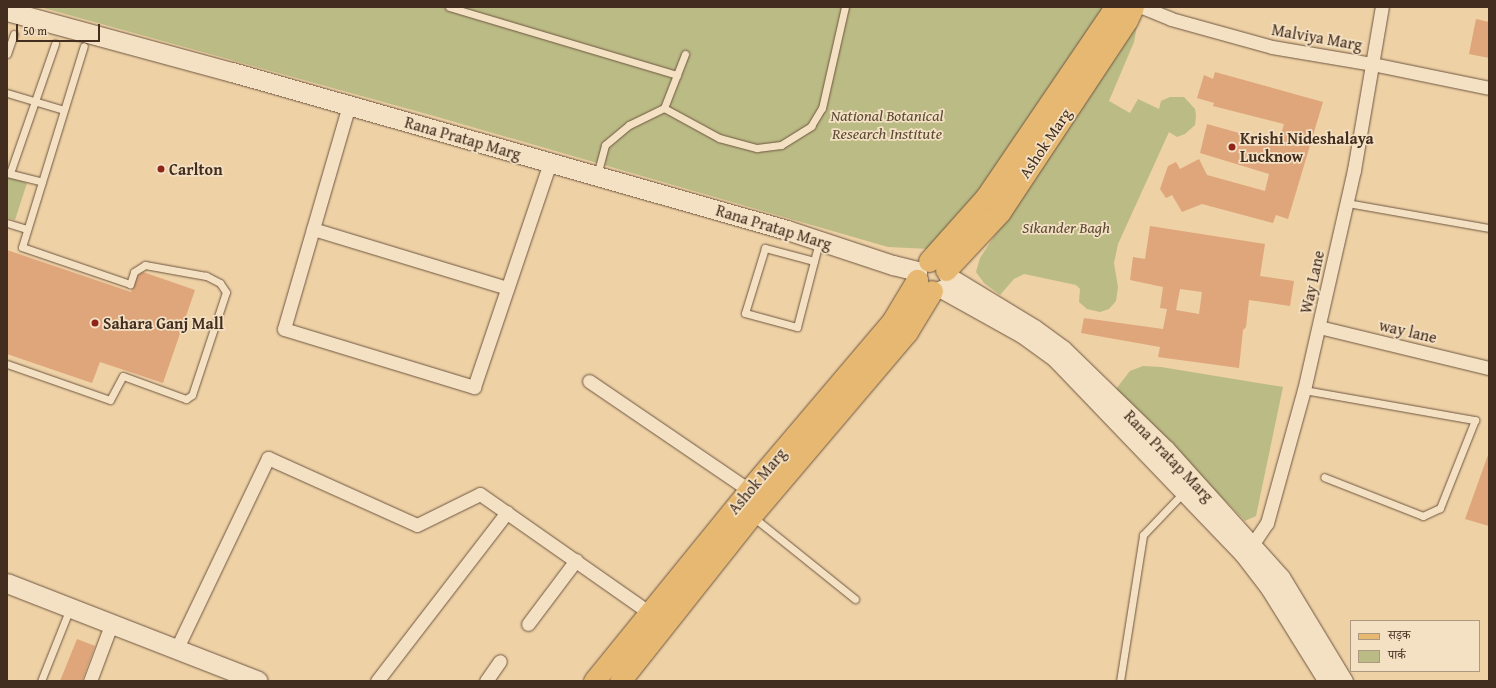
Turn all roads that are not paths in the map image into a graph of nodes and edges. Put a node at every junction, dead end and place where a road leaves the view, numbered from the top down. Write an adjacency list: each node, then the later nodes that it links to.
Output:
1 (449, 7): 14 (lane)
2 (845, 7): 19 (lane)
3 (1115, 7): 32 (main road, Ashok Marg)
4 (1133, 7): 32 (main road, Ashok Marg)
5 (1142, 7): 13 (street, Malviya Marg)
6 (1382, 7): 13 (street, Way Lane)
7 (7, 11): 18 (main road, Rana Pratap Marg)
8 (14, 34): 11 (lane)
9 (55, 44): 17 (lane)
10 (84, 46): 20 (lane)
11 (7, 54)
12 (685, 54): 14 (lane)
13 (1372, 64): 15 (street, Malviya Marg); 25 (street, Way Lane)
14 (677, 75): 19 (lane)
15 (1489, 88)
16 (7, 93): 17 (lane)
17 (34, 102): 20 (lane); 22 (lane)
18 (349, 105): 21 (main road, Rana Pratap Marg); 29 (street)
19 (664, 108): 23 (lane)
20 (64, 110): 24 (lane)
21 (550, 162): 23 (main road, Rana Pratap Marg); 33 (street)
22 (8, 173): 24 (lane)
23 (597, 176): 30 (main road, Rana Pratap Marg)
24 (42, 182): 28 (lane)
25 (1347, 203): 27 (lane); 34 (street, Way Lane)
26 (7, 223): 28 (lane)
27 (1489, 228)
28 (27, 229): 35 (lane)
29 (313, 229): 33 (street); 33 (street)
30 (820, 240): 31 (lane); 32 (main road, Rana Pratap Marg)
31 (814, 261): 31 (lane)
32 (933, 277): 40 (main road, Ashok Marg); 41 (street, Rana Pratap Marg); 43 (main road, Ashok Marg); 44 (street, Rana Pratap Marg)
33 (507, 288)
34 (1319, 327): 36 (street, way lane); 38 (street, Way Lane)
35 (7, 364)
36 (1489, 368)
37 (589, 381): 40 (street)
38 (1304, 390): 39 (lane); 44 (street, Way Lane)
39 (1324, 477)
40 (749, 490): 49 (main road, Ashok Marg)
41 (1184, 492): 44 (street, Rana Pratap Marg); 61 (lane)
42 (507, 512): 45 (street); 52 (street); 57 (street)
43 (751, 516): 47 (lane); 60 (main road, Ashok Marg)
44 (1247, 549): 62 (street, Rana Pratap Marg); 63 (street, Rana Pratap Marg)
45 (576, 560): 49 (street); 50 (street)
46 (7, 583): 48 (main road)
47 (855, 599)
48 (70, 608): 51 (main road); 54 (lane)
49 (650, 613): 59 (main road, Ashok Marg)
50 (528, 624)
51 (112, 625): 52 (main road); 55 (street)
52 (176, 650): 56 (main road)
53 (500, 661): 58 (street)
54 (41, 681)
55 (90, 681)
56 (258, 681)
57 (378, 681)
58 (486, 681)
59 (594, 681)
60 (620, 681)
61 (1120, 681)
62 (1327, 681)
63 (1344, 681)

